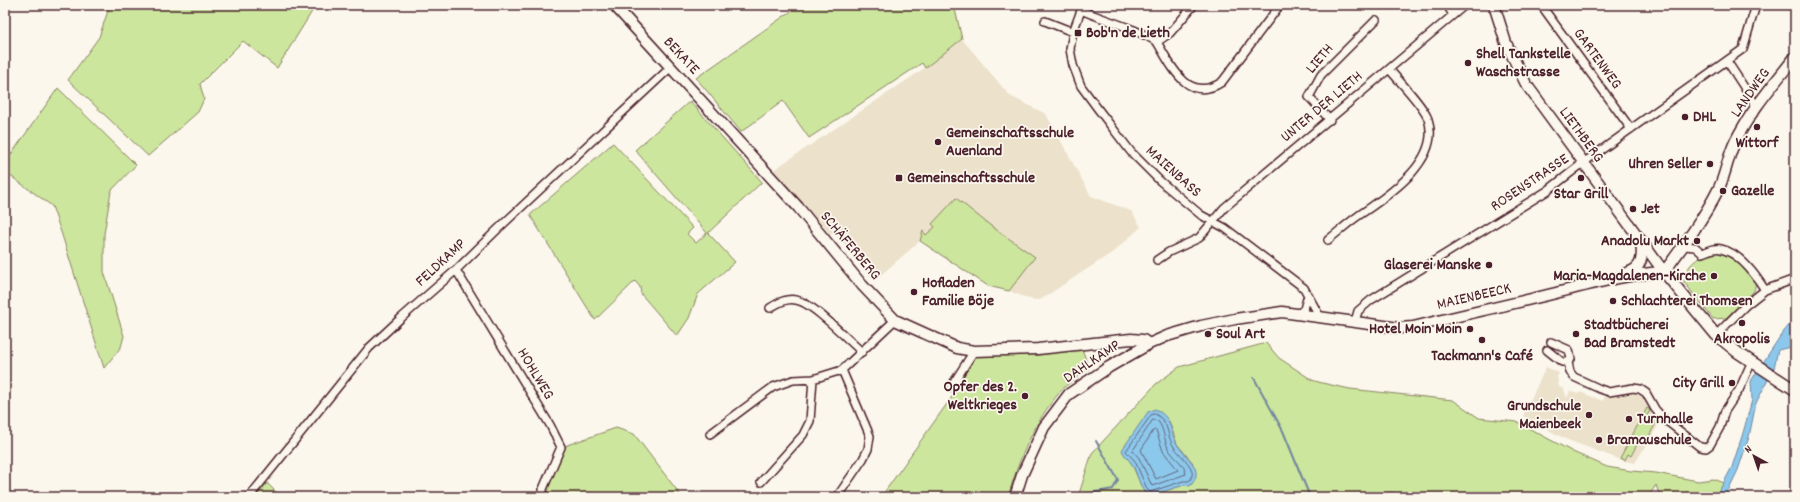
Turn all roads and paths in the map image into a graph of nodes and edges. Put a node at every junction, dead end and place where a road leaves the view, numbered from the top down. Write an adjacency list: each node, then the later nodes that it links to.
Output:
1 (614, 5): 17 (street, BEKATE)
2 (1194, 5): 14 (street)
3 (1280, 5): 14 (street)
4 (1447, 5): 10 (street)
5 (1465, 5): 10 (street, UNTER DER LIETH)
6 (1494, 5): 23 (street, LIETHBERG)
7 (1541, 5): 22 (street, GARTENWEG)
8 (1756, 5): 16 (street, ROSENSTRASSE)
9 (1082, 8): 13 (street, MAIENBASS); 14 (street)
10 (1453, 15): 18 (street, UNTER DER LIETH)
11 (1376, 20): 20 (street, LIETH)
12 (1045, 21): 13 (street)
13 (1073, 32): 24 (street, MAIENBASS)
14 (1157, 42)
15 (1795, 57): 19 (street, LANDWEG)
16 (1727, 61): 19 (street); 22 (street, ROSENSTRASSE)
17 (671, 67): 21 (street, BEKATE); 29 (street, FELDKAMP)
18 (1389, 69): 20 (street, UNTER DER LIETH); 25 (street)
19 (1757, 107): 27 (street, LANDWEG)
20 (1330, 120): 24 (street, UNTER DER LIETH)
21 (726, 128): 38 (street, SCHÄFERBERG)
22 (1631, 129): 23 (street, ROSENSTRASSE)
23 (1583, 163): 26 (street, LIETHBERG); 39 (street, ROSENSTRASSE)
24 (1212, 222): 28 (street, UNTER DER LIETH); 34 (street, MAIENBASS)
25 (1328, 240)
26 (1641, 240): 30 (street, LIETHBERG); 31 (street)
27 (1685, 246): 30 (street, LANDWEG); 33 (street)
28 (1157, 260)
29 (456, 270): 54 (street, FELDKAMP); 55 (street, HOHLWEG)
30 (1664, 272): 31 (street, MAIENBEECK); 40 (street, LIETHBERG)
31 (1610, 278): 39 (street, MAIENBEECK)
32 (1795, 279): 33 (street)
33 (1765, 290): 40 (street)
34 (1308, 295): 36 (street); 37 (street, MAIENBASS)
35 (770, 308): 45 (street)
36 (1298, 314): 37 (street, MAIENBEECK); 42 (street, MAIENBEECK)
37 (1320, 317): 39 (street, MAIENBEECK)
38 (895, 320): 44 (street, SCHÄFERBERG); 45 (street)
39 (1355, 322)
40 (1716, 335): 47 (street, LIETHBERG)
41 (1551, 342): 46 (street)
42 (1149, 344): 44 (street, SCHÄFERBERG); 57 (street, DAHLKAMP)
43 (1547, 350): 46 (street)
44 (974, 351): 50 (street)
45 (862, 352): 48 (street)
46 (1568, 362): 47 (street)
47 (1756, 364): 51 (street, LIETHBERG)
48 (842, 370): 49 (street); 56 (street)
49 (813, 379): 52 (street); 53 (street)
50 (951, 387)
51 (1795, 390)
52 (710, 434)
53 (761, 482)
54 (249, 497)
55 (543, 497)
56 (837, 497)
57 (1015, 497)

